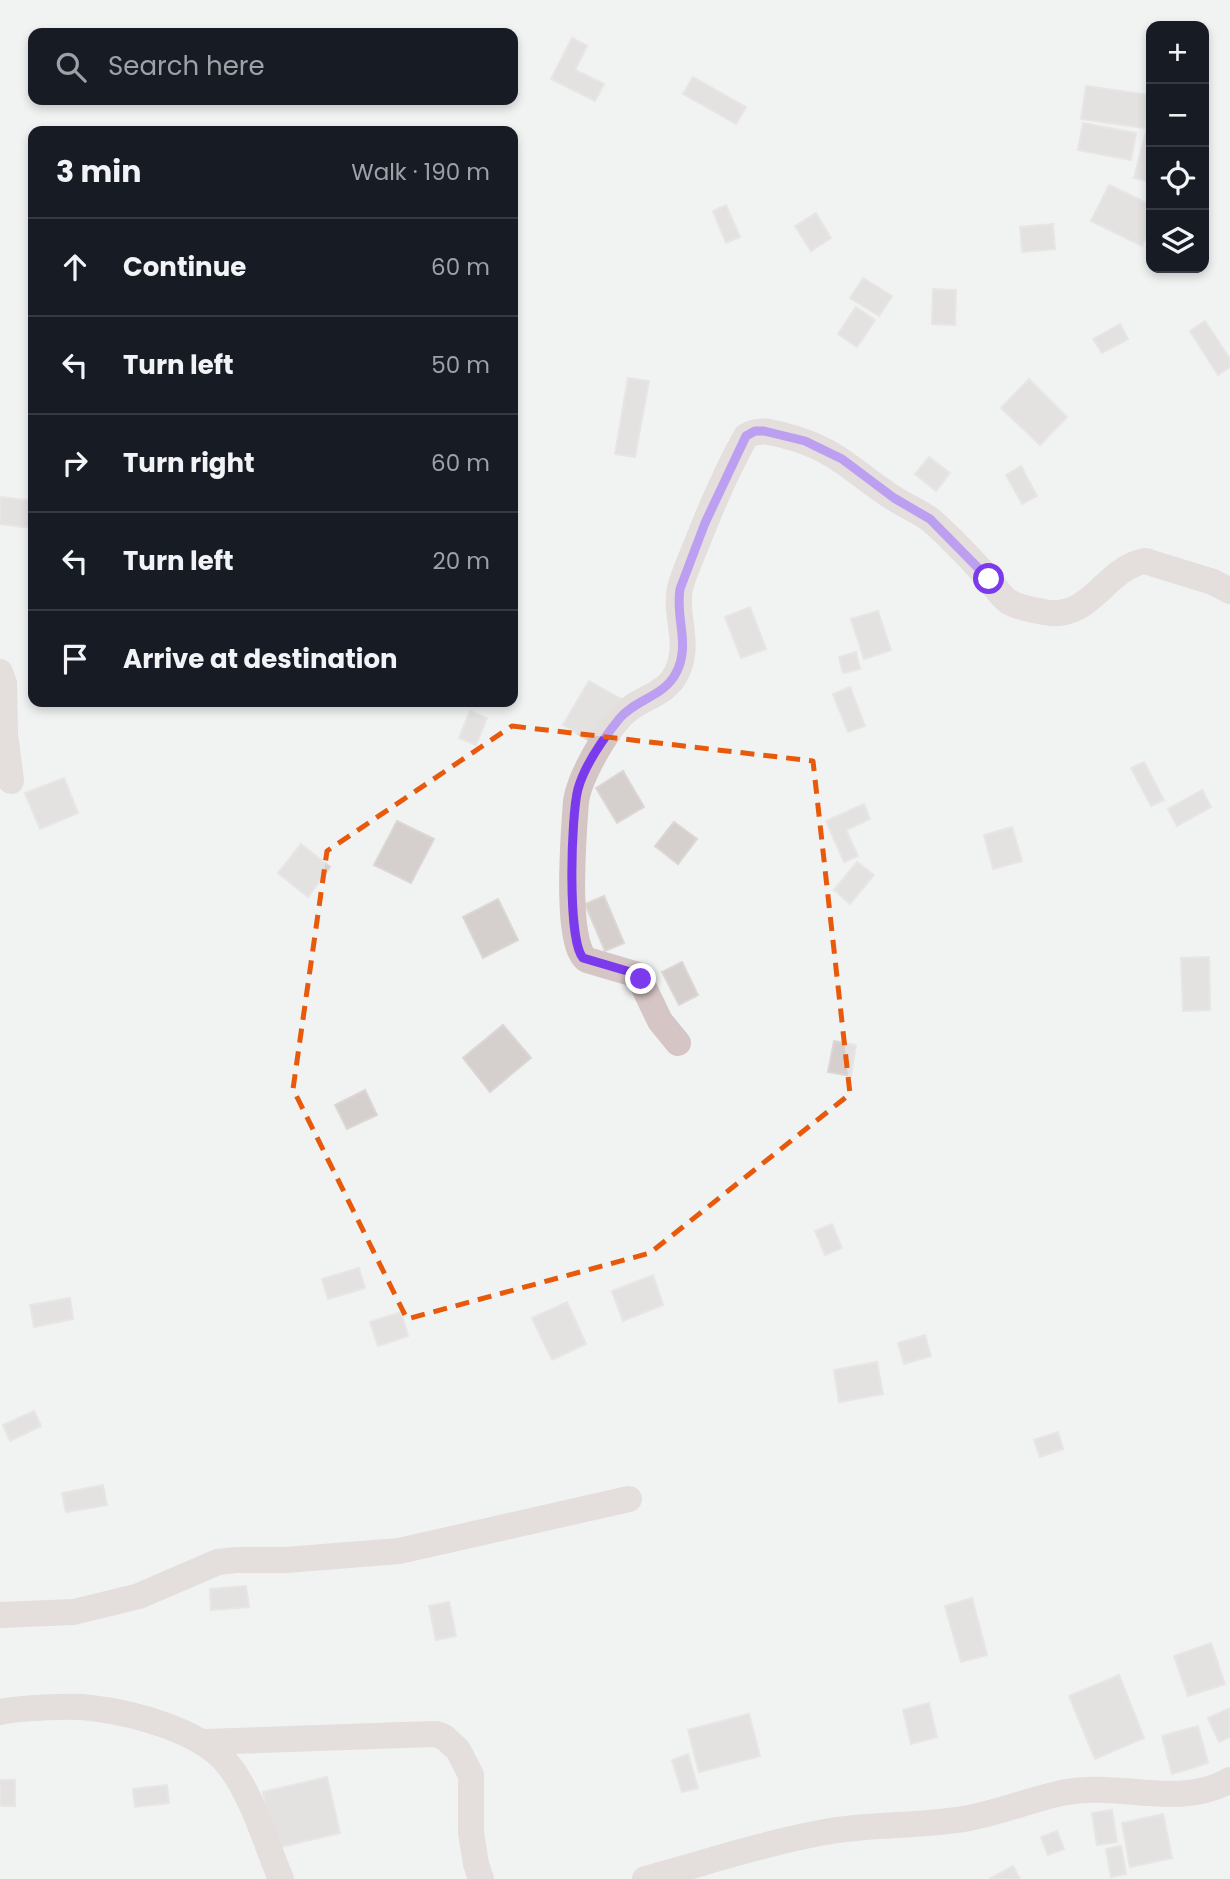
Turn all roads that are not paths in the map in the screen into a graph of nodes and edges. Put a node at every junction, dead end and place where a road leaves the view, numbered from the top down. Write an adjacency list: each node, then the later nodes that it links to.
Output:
1 (1230, 591): 4 (street)
2 (0, 672): 3 (street)
3 (11, 781)
4 (678, 1043)
5 (629, 1499): 6 (street)
6 (0, 1615)
7 (0, 1713): 8 (street)
8 (204, 1742): 10 (street); 11 (street)
9 (1230, 1780): 12 (street)
10 (281, 1879)
11 (481, 1879)
12 (645, 1879)

